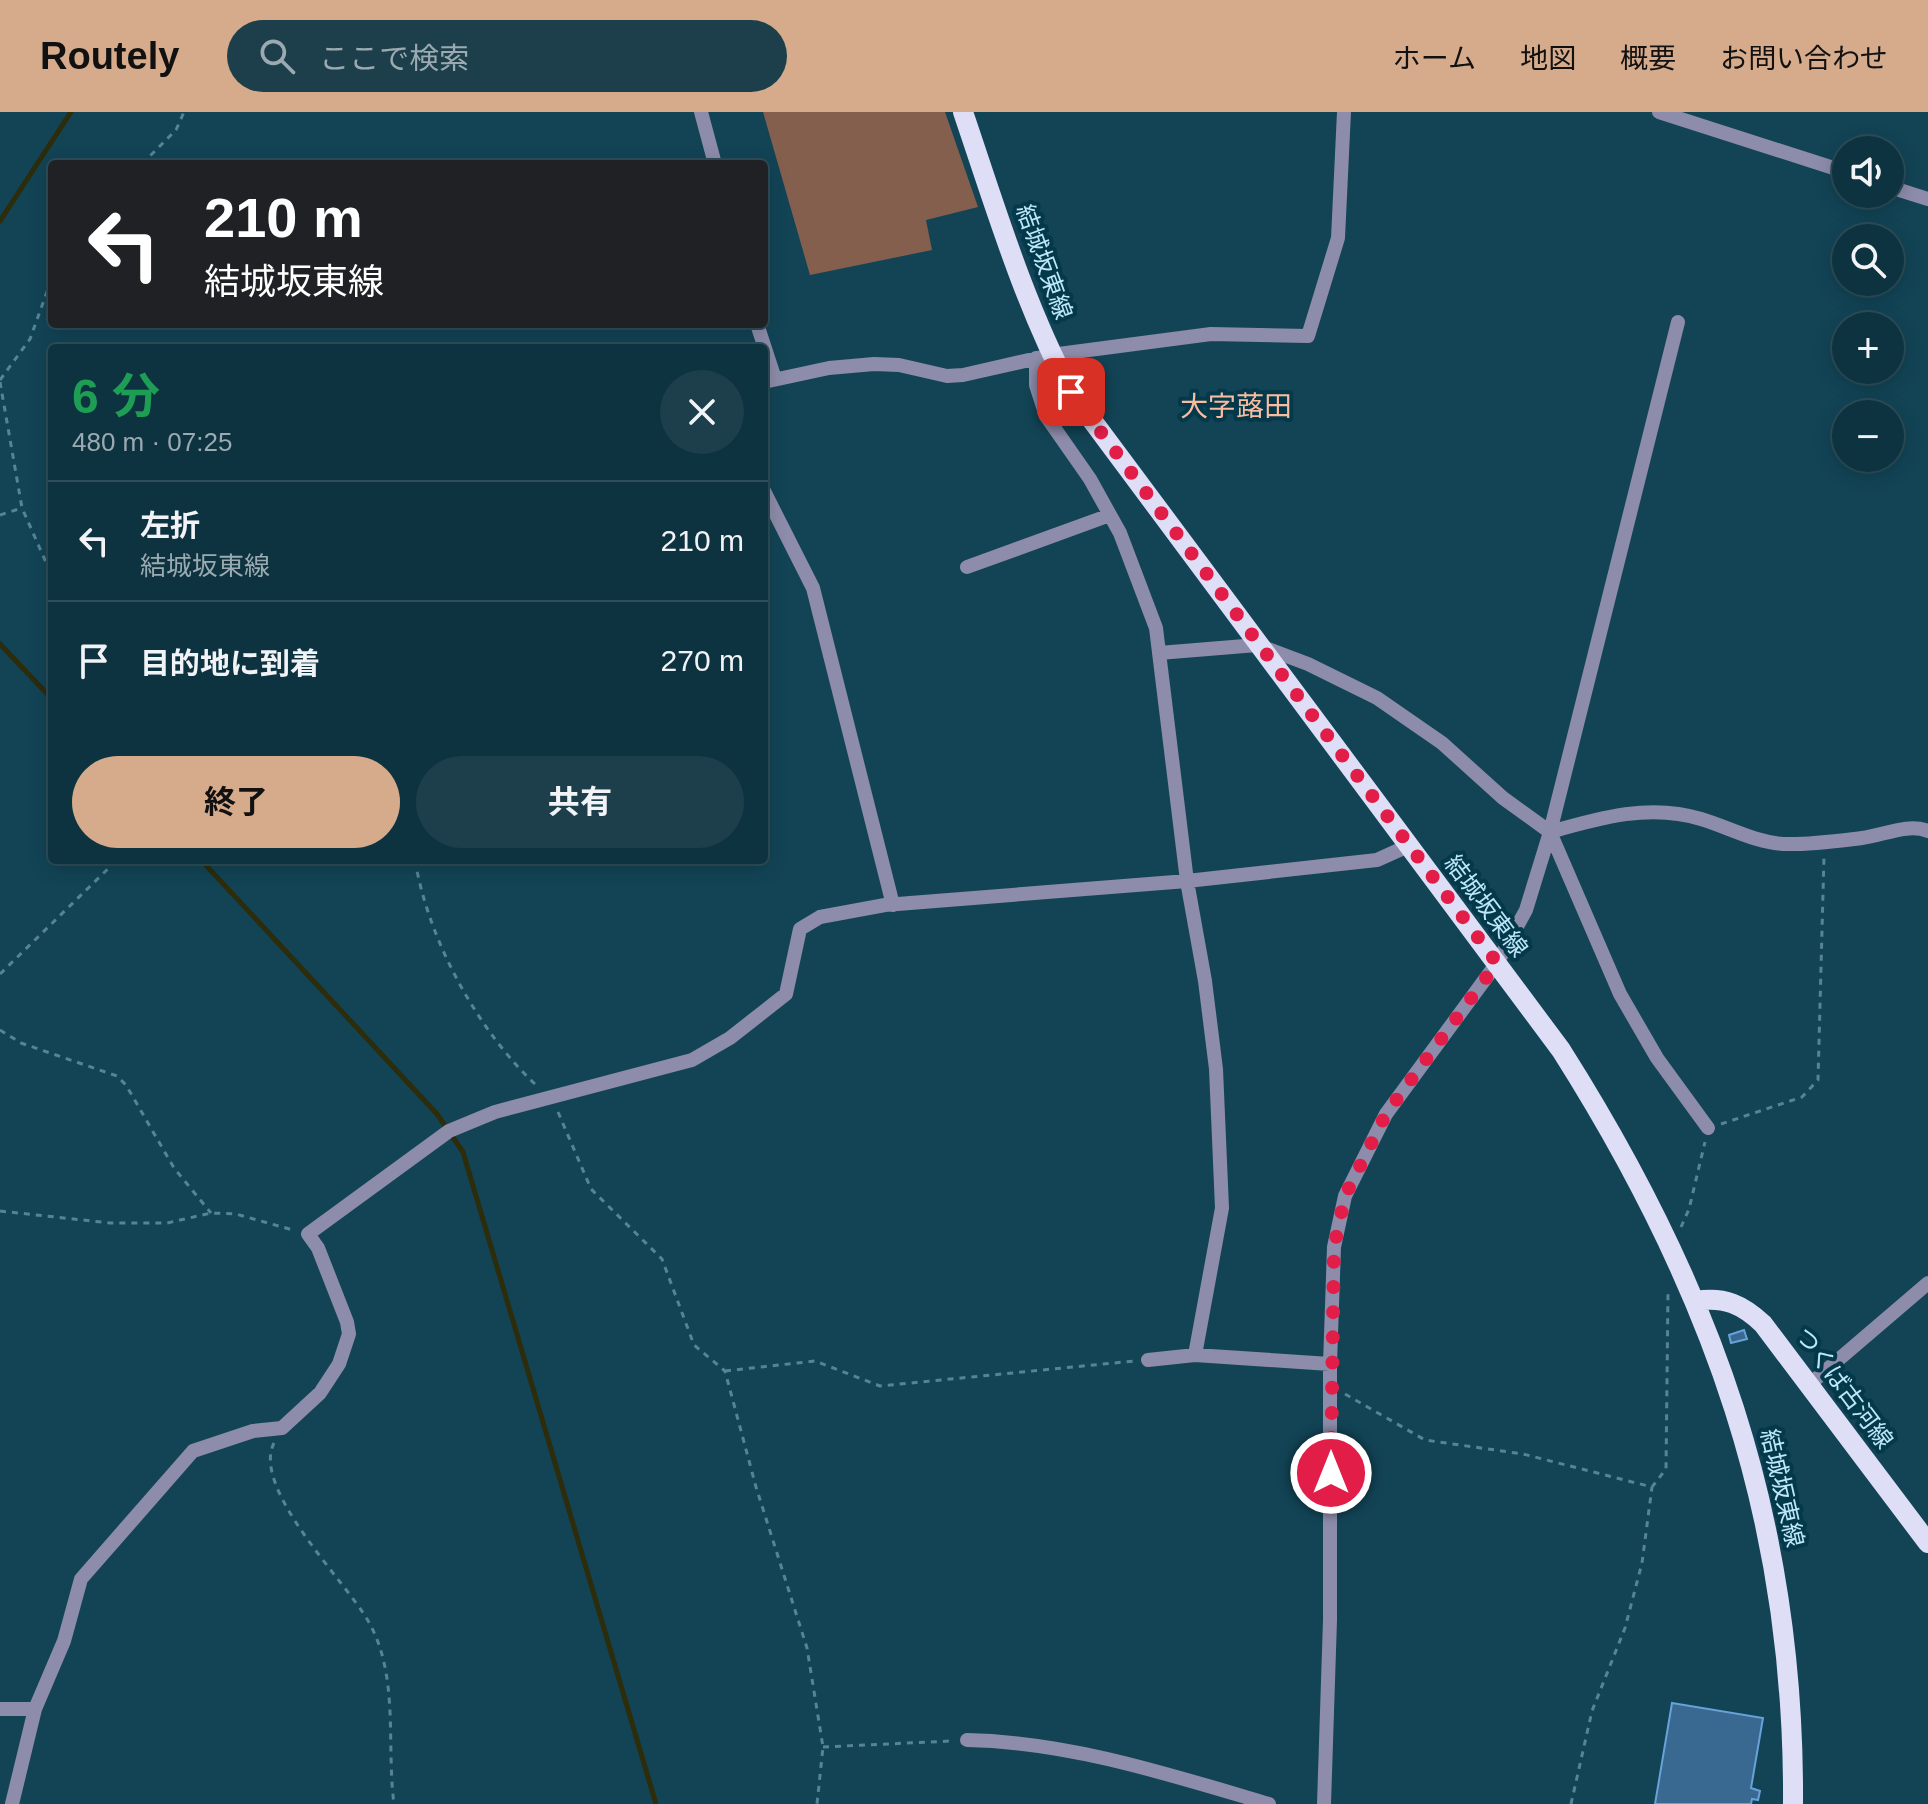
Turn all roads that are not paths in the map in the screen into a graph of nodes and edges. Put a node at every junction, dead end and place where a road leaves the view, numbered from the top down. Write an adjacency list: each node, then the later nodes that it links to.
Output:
1 (701, 112): 5 (street)
2 (963, 112): 10 (main road, 結城坂東線)
3 (1344, 112): 10 (street)
4 (1659, 112): 6 (street)
5 (714, 160)
6 (1832, 168)
7 (1904, 191): 8 (street)
8 (1928, 199)
9 (1678, 322): 18 (street)
10 (1044, 356): 11 (street); 13 (street); 15 (main road, 結城坂東線)
11 (770, 380)
12 (768, 499): 21 (street)
13 (1110, 515): 14 (street); 16 (street)
14 (967, 567)
15 (1257, 645): 16 (street); 18 (street); 19 (main road, 結城坂東線)
16 (1159, 653): 20 (street)
17 (1928, 831): 18 (street)
18 (1550, 832): 22 (street); 23 (street)
19 (1408, 846): 20 (street); 22 (main road, 結城坂東線)
20 (1187, 881): 21 (street); 26 (street)
21 (893, 905): 32 (street)
22 (1497, 963): 25 (main road, 結城坂東線); 28 (street)
23 (1708, 1128)
24 (1928, 1283): 29 (street)
25 (1696, 1301): 29 (main road, つくば古河線); 37 (main road, 結城坂東線)
26 (1195, 1355): 27 (street); 28 (street)
27 (1148, 1360)
28 (1330, 1364): 36 (street)
29 (1810, 1384): 30 (main road, つくば古河線)
30 (1928, 1543)
31 (0, 1709): 32 (street)
32 (35, 1709): 34 (street)
33 (967, 1740): 35 (street)
34 (12, 1804)
35 (1269, 1804)
36 (1324, 1804)
37 (1793, 1804)

